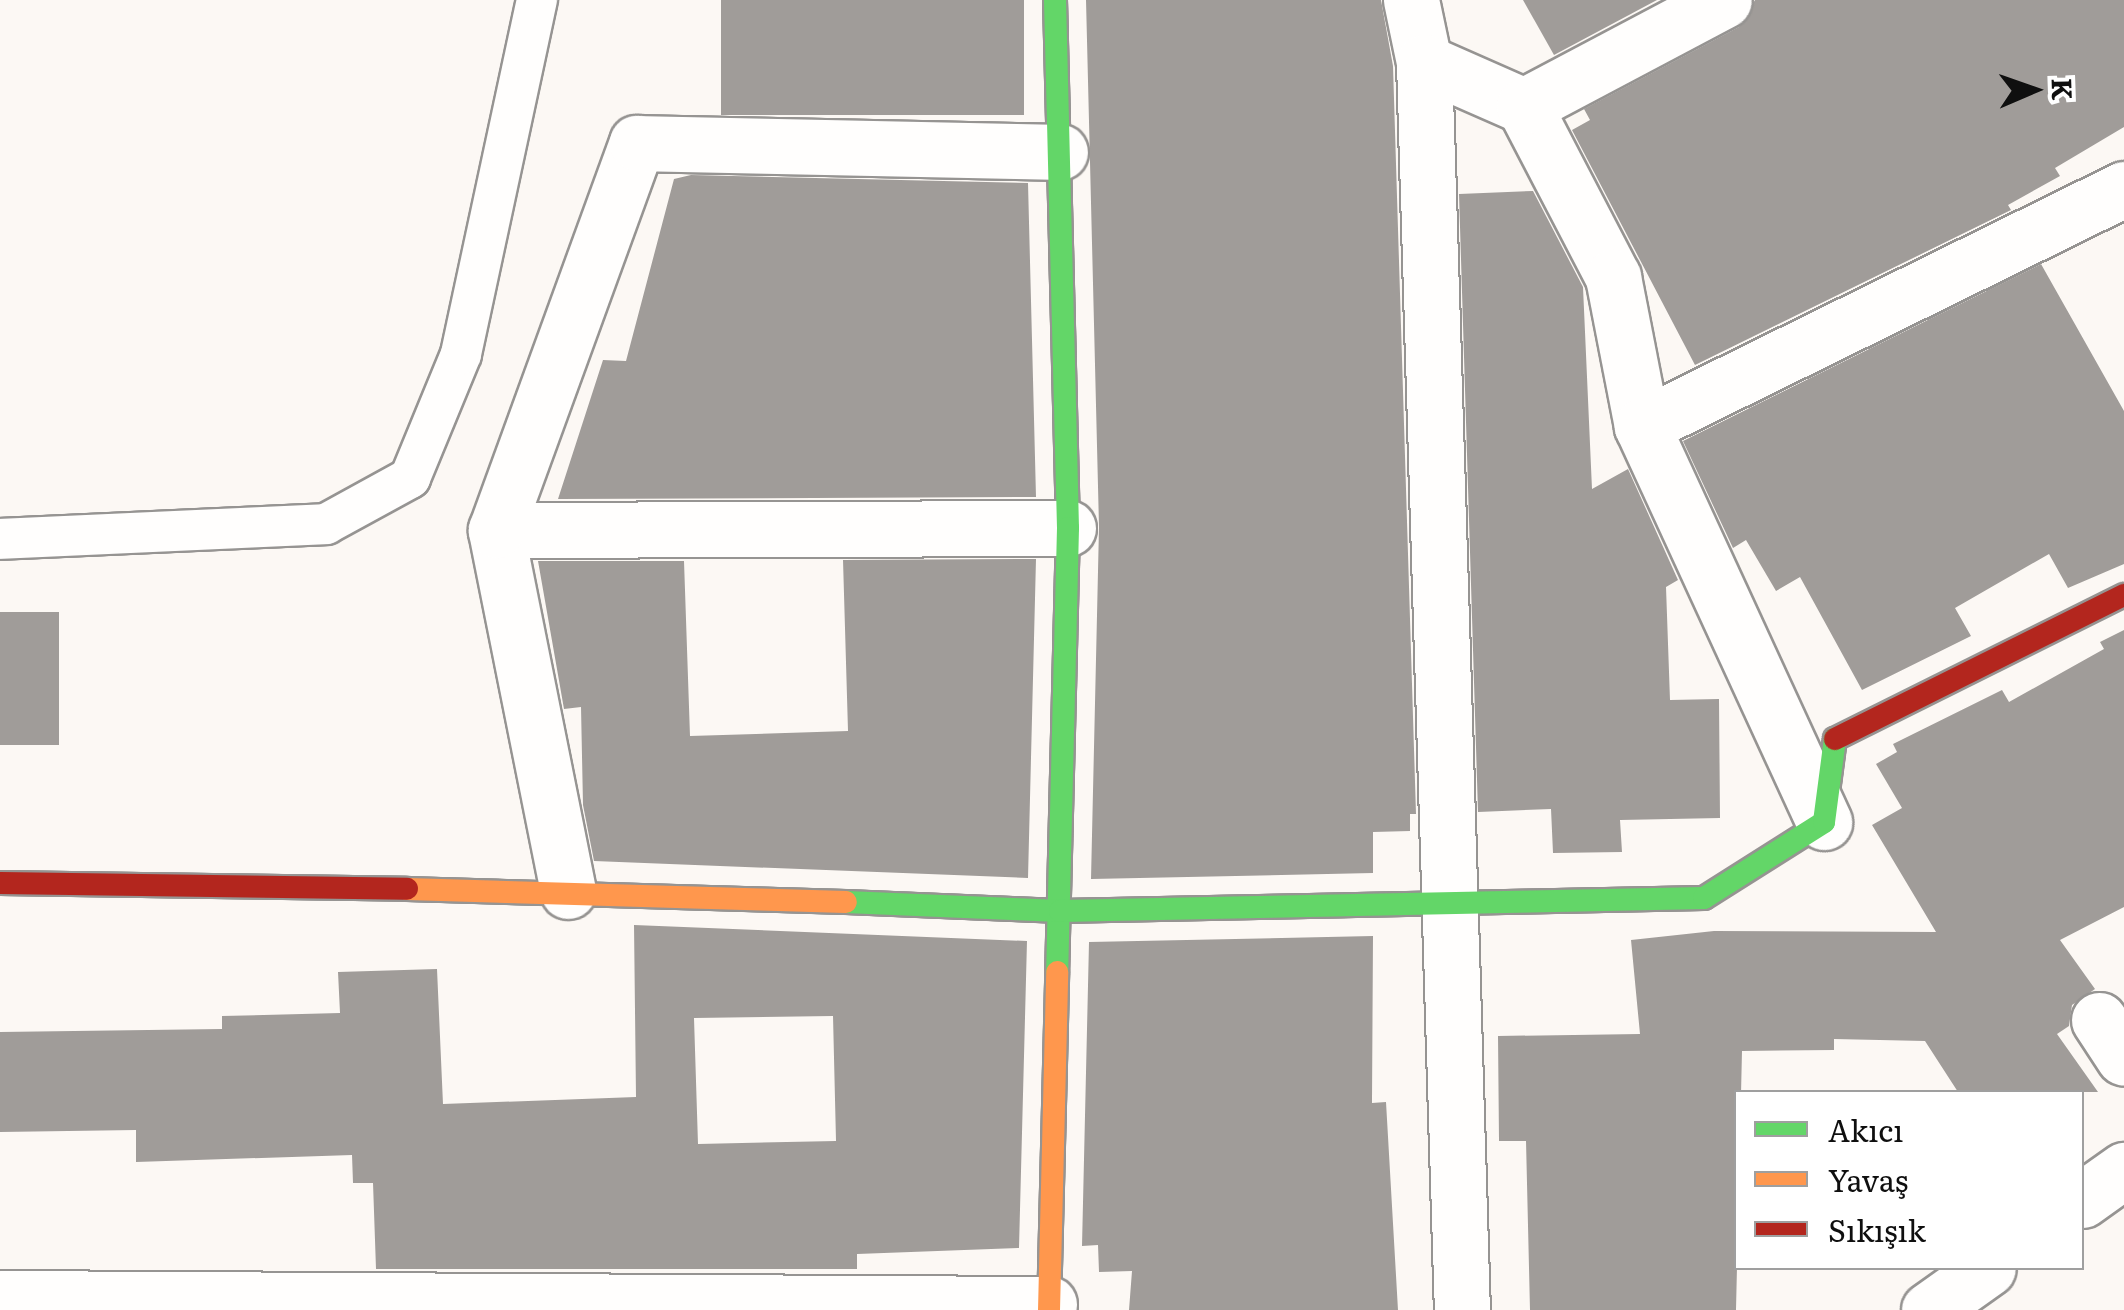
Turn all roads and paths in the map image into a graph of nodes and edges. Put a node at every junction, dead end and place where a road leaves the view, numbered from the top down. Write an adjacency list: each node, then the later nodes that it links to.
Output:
1 (537, 0): 12 (lane)
2 (1056, 0): 7 (street)
3 (1410, 0): 5 (street)
4 (1724, 0): 6 (street)
5 (1424, 62): 6 (street); 17 (street)
6 (1524, 106): 9 (street)
7 (1060, 152): 10 (street); 11 (street)
8 (2124, 189): 9 (street)
9 (1642, 426): 14 (street)
10 (1068, 528): 11 (street); 18 (street)
11 (496, 530): 16 (street)
12 (0, 540)
13 (2124, 596): 14 (street)
14 (1824, 822): 17 (street)
15 (0, 883): 16 (street)
16 (568, 892): 18 (street)
17 (1451, 904): 18 (street); 24 (street)
18 (1060, 911): 23 (street)
19 (2124, 1170): 20 (street)
20 (2084, 1199)
21 (1985, 1270): 25 (street)
22 (0, 1298): 23 (street)
23 (1049, 1307)
24 (1462, 1310)
25 (1929, 1310)

